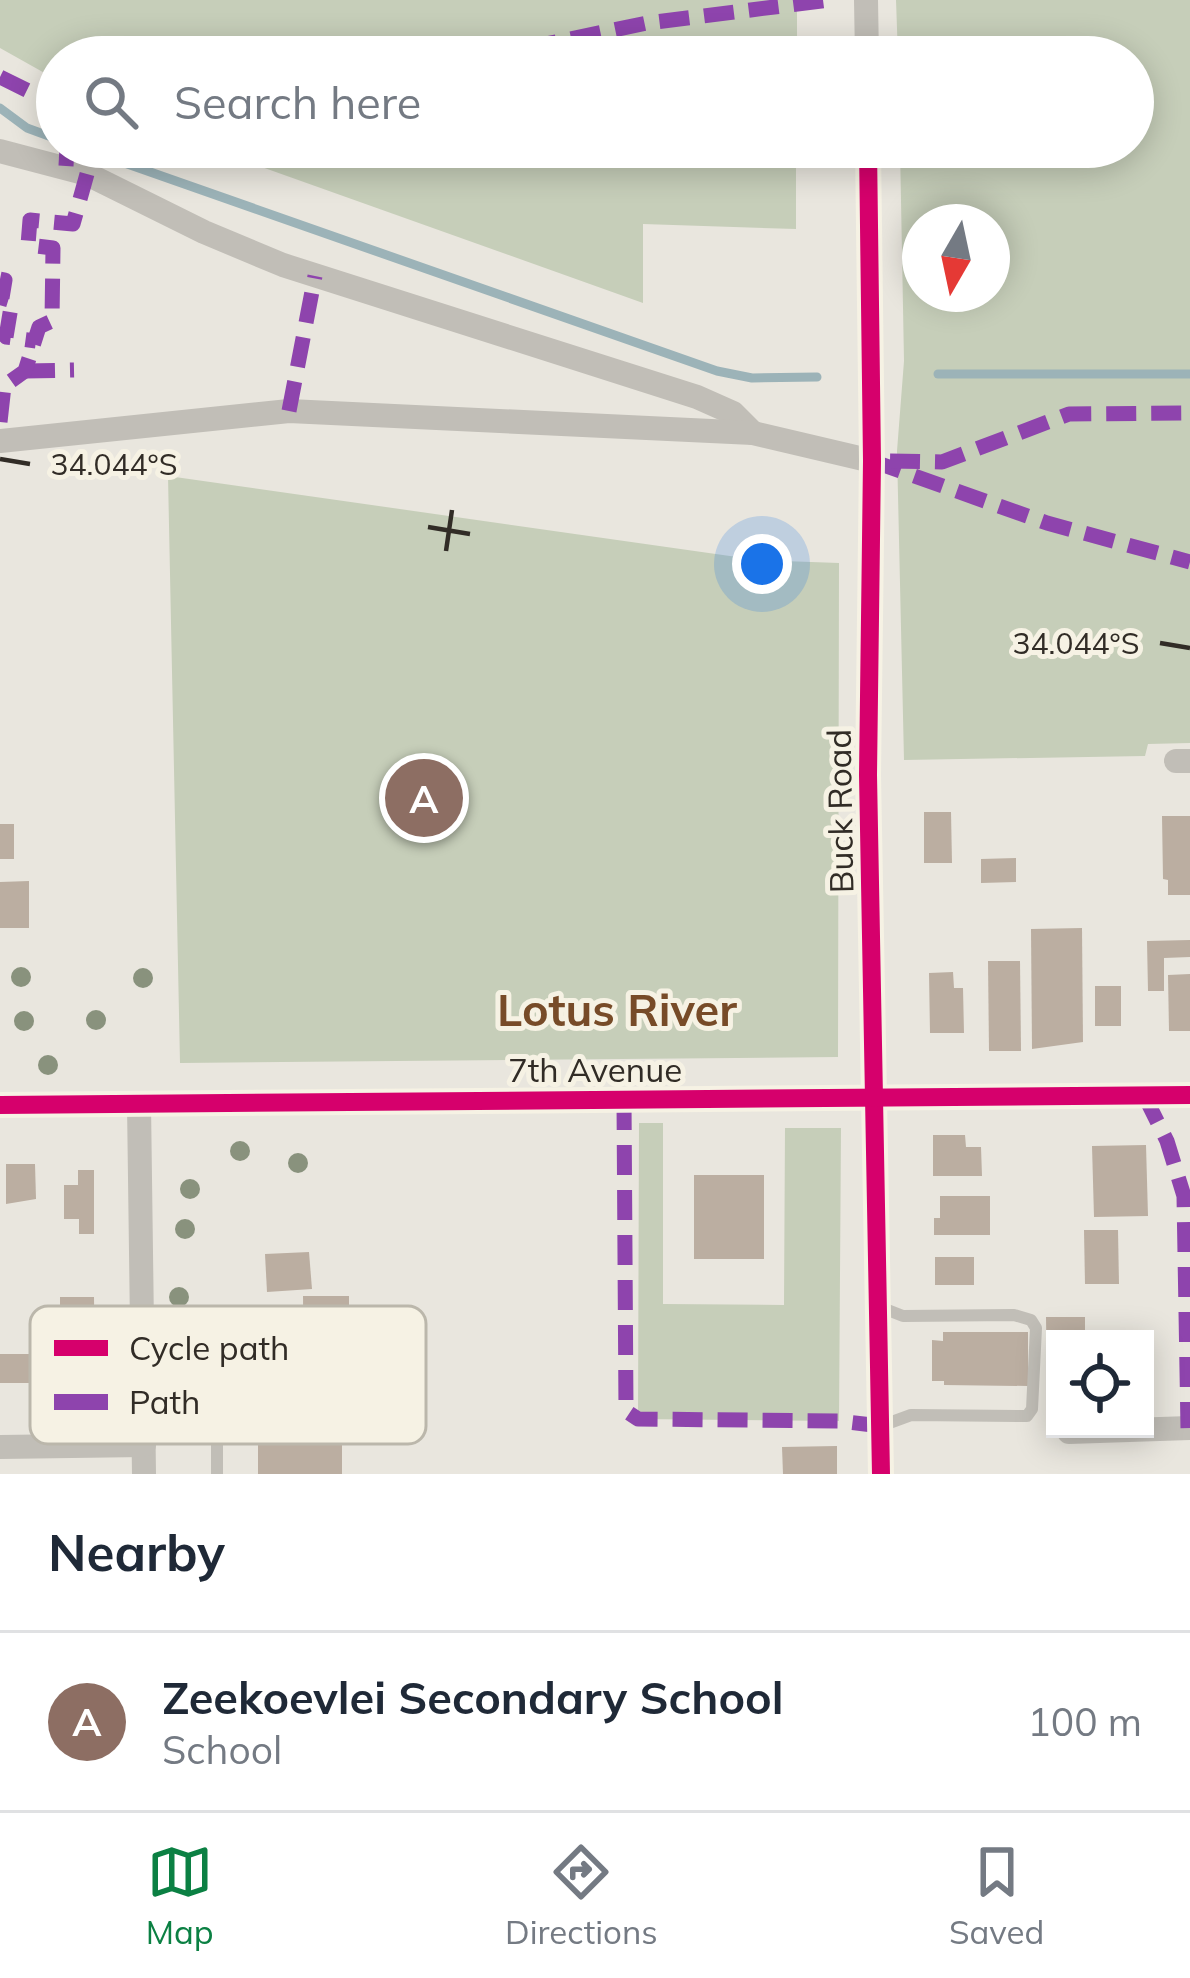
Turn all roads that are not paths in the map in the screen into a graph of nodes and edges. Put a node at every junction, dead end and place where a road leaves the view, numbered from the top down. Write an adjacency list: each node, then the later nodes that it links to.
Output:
1 (866, 0): 2 (street)
2 (867, 36)
3 (0, 151): 4 (street)
4 (36, 161)
5 (64, 168): 7 (street)
6 (868, 168): 9 (street, Buck Road)
7 (753, 433): 8 (street); 9 (street)
8 (0, 441)
9 (872, 461): 11 (street, Buck Road)
10 (1190, 1095): 11 (street, 7th Avenue)
11 (876, 1099): 12 (street, 7th Avenue); 15 (street, Buck Road)
12 (139, 1104): 13 (street, 7th Avenue); 14 (street)
13 (0, 1105)
14 (142, 1306)
15 (879, 1307): 16 (street, Buck Road); 16 (lane)
16 (881, 1426): 22 (street, Buck Road)
17 (1190, 1428): 18 (street)
18 (1154, 1429)
19 (144, 1445): 20 (street); 21 (street)
20 (0, 1447)
21 (144, 1474)
22 (881, 1474)

